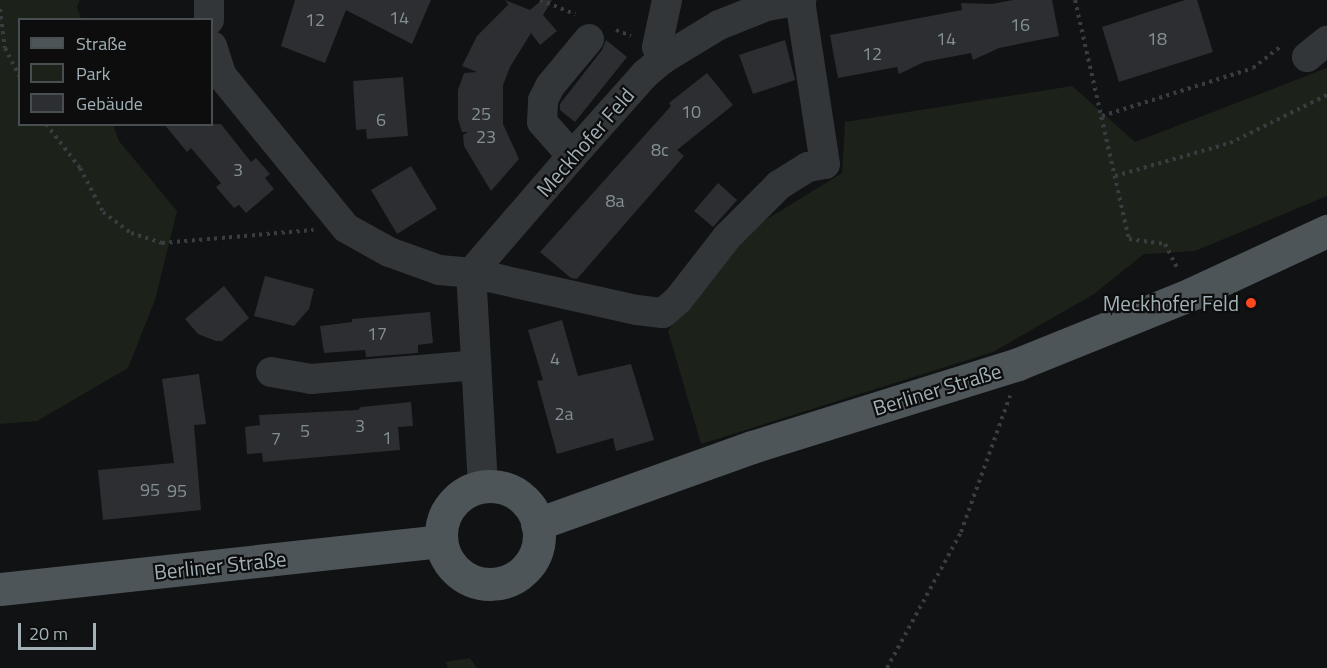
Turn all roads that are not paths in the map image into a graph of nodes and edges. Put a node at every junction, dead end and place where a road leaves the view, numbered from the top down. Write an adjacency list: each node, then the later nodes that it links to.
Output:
1 (209, 0): 5 (street)
2 (666, 0): 8 (street)
3 (801, 0): 4 (street, Meckhofer Feld); 11 (street)
4 (766, 3): 8 (street, Meckhofer Feld)
5 (209, 18)
6 (589, 39): 9 (street)
7 (213, 49): 11 (street)
8 (663, 59): 9 (street, Meckhofer Feld)
9 (572, 156): 11 (street, Meckhofer Feld)
10 (1327, 231): 15 (main road, Berliner Straße)
11 (471, 273): 12 (street)
12 (476, 365): 13 (street); 14 (street)
13 (271, 372)
14 (483, 486): 15 (main road); 16 (main road)
15 (537, 524): 16 (main road)
16 (440, 541): 17 (main road, Berliner Straße)
17 (0, 589)

